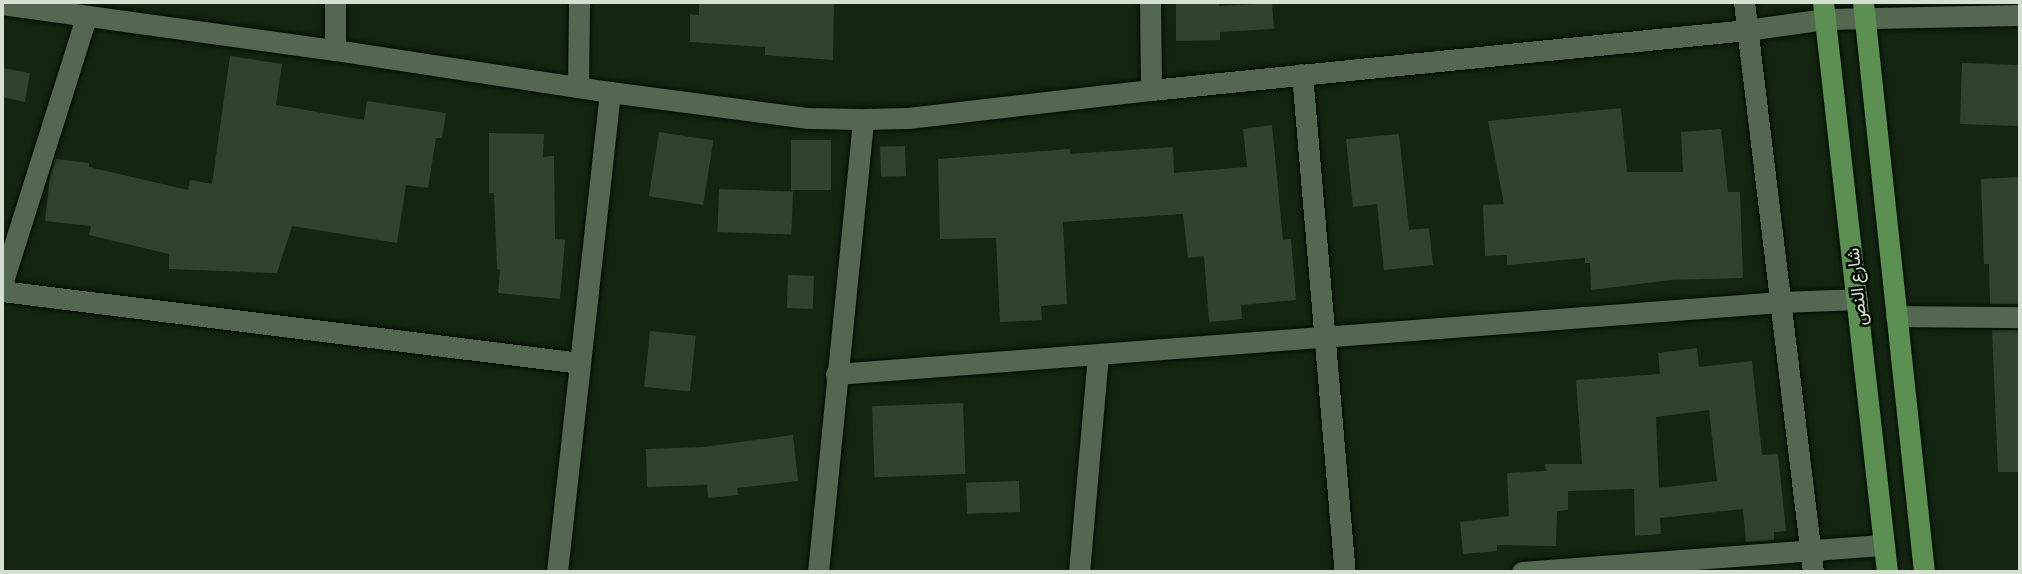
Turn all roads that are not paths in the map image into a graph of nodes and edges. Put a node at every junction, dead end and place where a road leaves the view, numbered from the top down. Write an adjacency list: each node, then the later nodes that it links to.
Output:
1 (335, 2): 11 (street)
2 (579, 2): 13 (street)
3 (1150, 2): 14 (street)
4 (1744, 2): 10 (street)
5 (2, 4): 9 (street)
6 (1864, 9): 7 (street); 8 (street); 21 (main road, شارع النص)
7 (1824, 10): 10 (street); 19 (main road, شارع النص)
8 (2020, 15)
9 (86, 17): 11 (street); 17 (street)
10 (1747, 30): 12 (street); 20 (street)
11 (335, 50): 13 (street)
12 (1302, 74): 14 (street); 23 (street)
13 (578, 87): 15 (street)
14 (1151, 90): 16 (street)
15 (610, 92): 16 (street); 25 (street)
16 (863, 119): 26 (street)
17 (2, 284)
18 (2, 291): 25 (street)
19 (1857, 299): 20 (street); 27 (main road, شارع النص)
20 (1780, 302): 23 (street); 28 (street)
21 (1896, 316): 22 (street); 36 (main road, شارع النص)
22 (2020, 317)
23 (1325, 337): 24 (street); 32 (street)
24 (1098, 356): 26 (street); 31 (street)
25 (580, 363): 29 (street)
26 (836, 374): 30 (street)
27 (1884, 545): 28 (street); 35 (main road, شارع النص)
28 (1810, 550): 33 (street); 34 (street)
29 (557, 572)
30 (818, 572)
31 (1079, 572)
32 (1345, 572)
33 (1522, 572)
34 (1814, 572)
35 (1886, 572)
36 (1924, 572)

